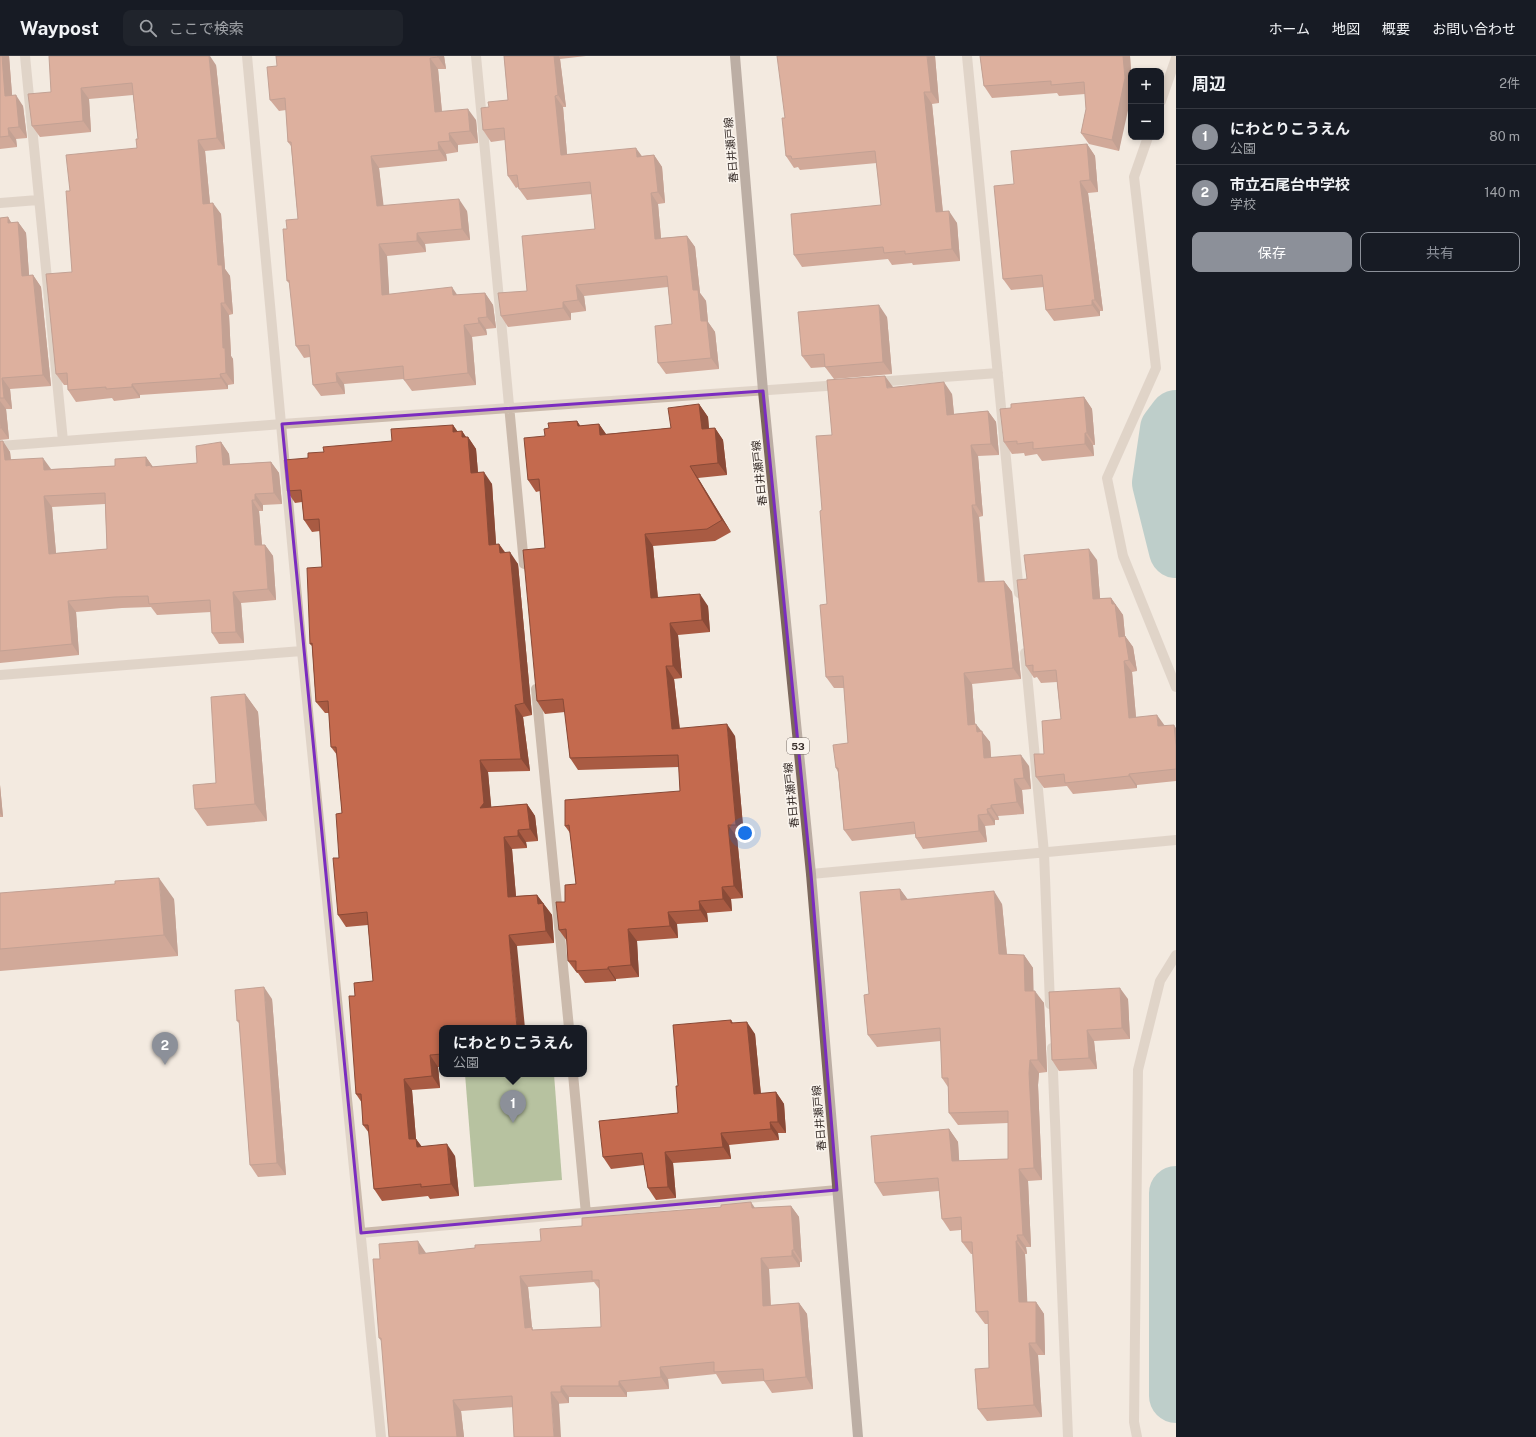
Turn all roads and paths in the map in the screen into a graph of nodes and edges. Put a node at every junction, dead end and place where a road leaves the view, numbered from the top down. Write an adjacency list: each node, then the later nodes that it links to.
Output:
1 (25, 56): 9 (street)
2 (247, 56): 16 (street)
3 (476, 56): 15 (street)
4 (735, 56): 14 (main road, 春日井瀬戸線 / 53)
5 (967, 56): 11 (street)
6 (1176, 58): 7 (street)
7 (1164, 92)
8 (1147, 140): 25 (street)
9 (38, 200): 10 (street); 17 (street)
10 (0, 203)
11 (998, 373): 12 (street); 20 (street)
12 (867, 383)
13 (851, 384): 14 (street)
14 (763, 392): 15 (street); 28 (main road, 春日井瀬戸線 / 53)
15 (510, 410): 16 (street); 19 (street)
16 (282, 424): 17 (street); 22 (street)
17 (63, 441): 18 (street)
18 (0, 446)
19 (526, 576)
20 (1020, 601)
21 (1023, 640): 27 (street)
22 (302, 651): 23 (street); 36 (street)
23 (0, 675)
24 (535, 679): 31 (street)
25 (1176, 687)
26 (1176, 840): 27 (street)
27 (1044, 853): 28 (street); 30 (street)
28 (811, 874): 34 (main road, 春日井瀬戸線 / 53)
29 (1176, 955): 40 (street)
30 (1050, 1015)
31 (569, 1025)
32 (1051, 1039): 39 (street)
33 (573, 1077): 35 (street)
34 (837, 1190): 35 (street); 38 (main road, 春日井瀬戸線 / 53)
35 (586, 1214): 36 (street)
36 (362, 1233): 37 (street)
37 (380, 1437)
38 (858, 1437)
39 (1068, 1437)
40 (1137, 1437)

